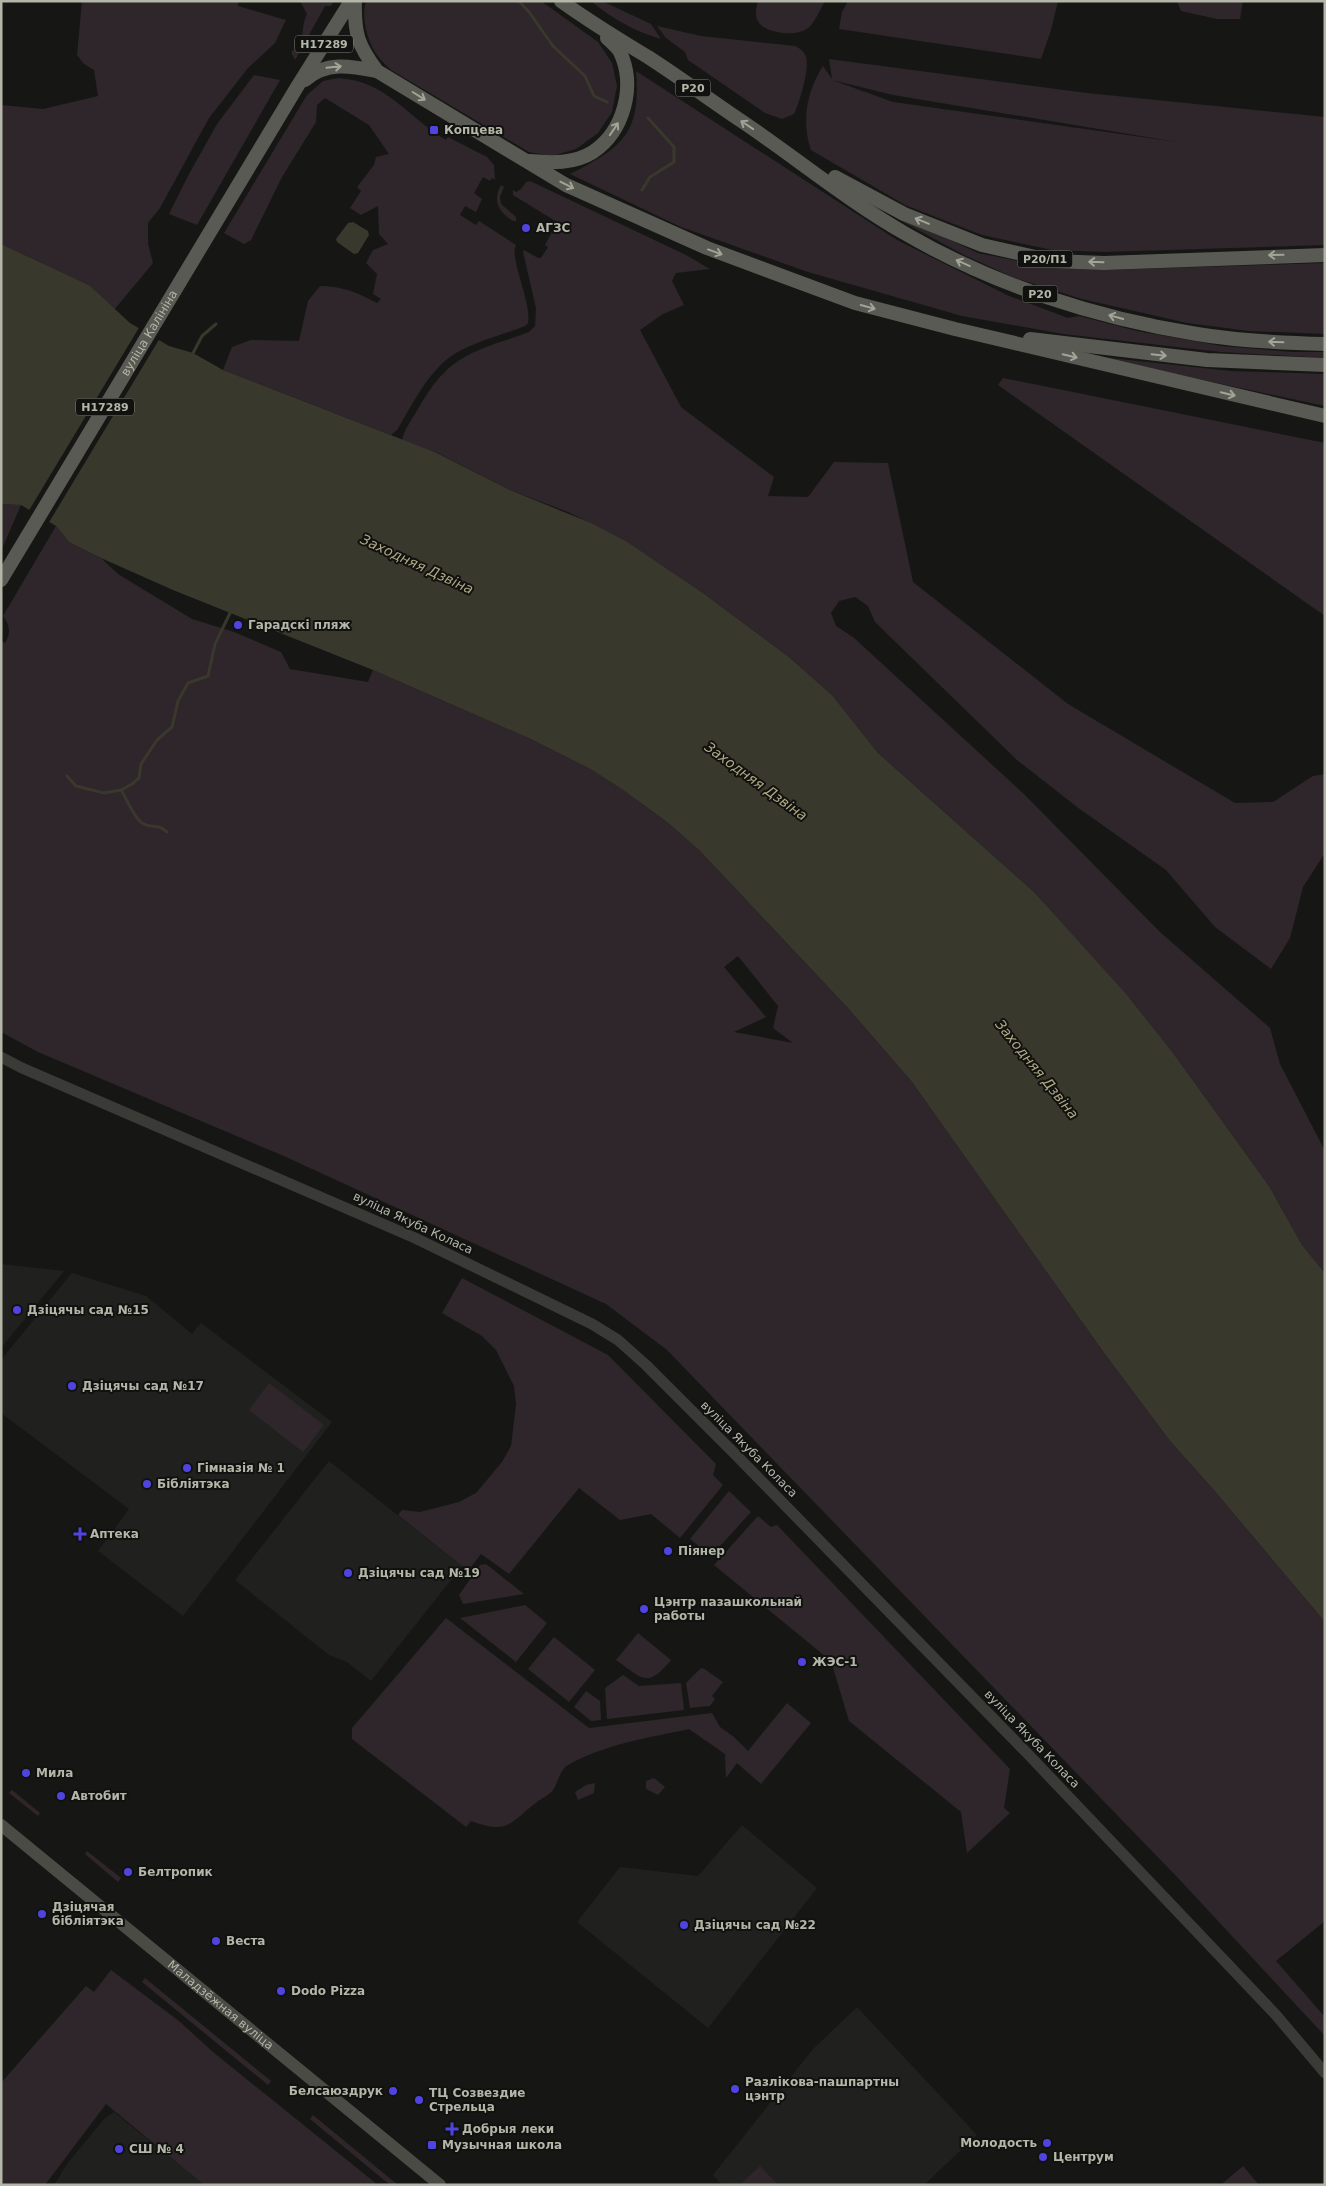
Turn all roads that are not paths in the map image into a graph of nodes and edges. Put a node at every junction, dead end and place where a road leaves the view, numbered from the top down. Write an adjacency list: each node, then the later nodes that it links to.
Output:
1 (351, 1): 6 (main road, вуліца Калініна / Н17289)
2 (355, 1): 5 (main road, Р20)
3 (561, 1): 4 (main road, Р20)
4 (596, 26): 7 (main road, Р20, one-way to 4); 8 (main road, Р20, one-way to 4)
5 (377, 71): 6 (main road, вуліца Калініна / Н17289, one-way to 5); 8 (main road, Р20, one-way to 8)
6 (297, 87): 14 (main road, вуліца Калініна / Н17289)
7 (788, 152): 9 (main road, Р20/П1, one-way to 7); 11 (main road, Р20, one-way to 7)
8 (525, 161): 10 (main road, Р20, one-way to 10)
9 (1325, 254)
10 (954, 329): 12 (main road, Р20, one-way to 12); 13 (main road, one-way to 13)
11 (1325, 344)
12 (1325, 365)
13 (1325, 416)
14 (1, 580)
15 (1, 1057): 17 (street, вуліца Якуба Коласа)
16 (1, 1825): 18 (main road, Маладзёжная вуліца)
17 (1325, 2073)
18 (440, 2185)

